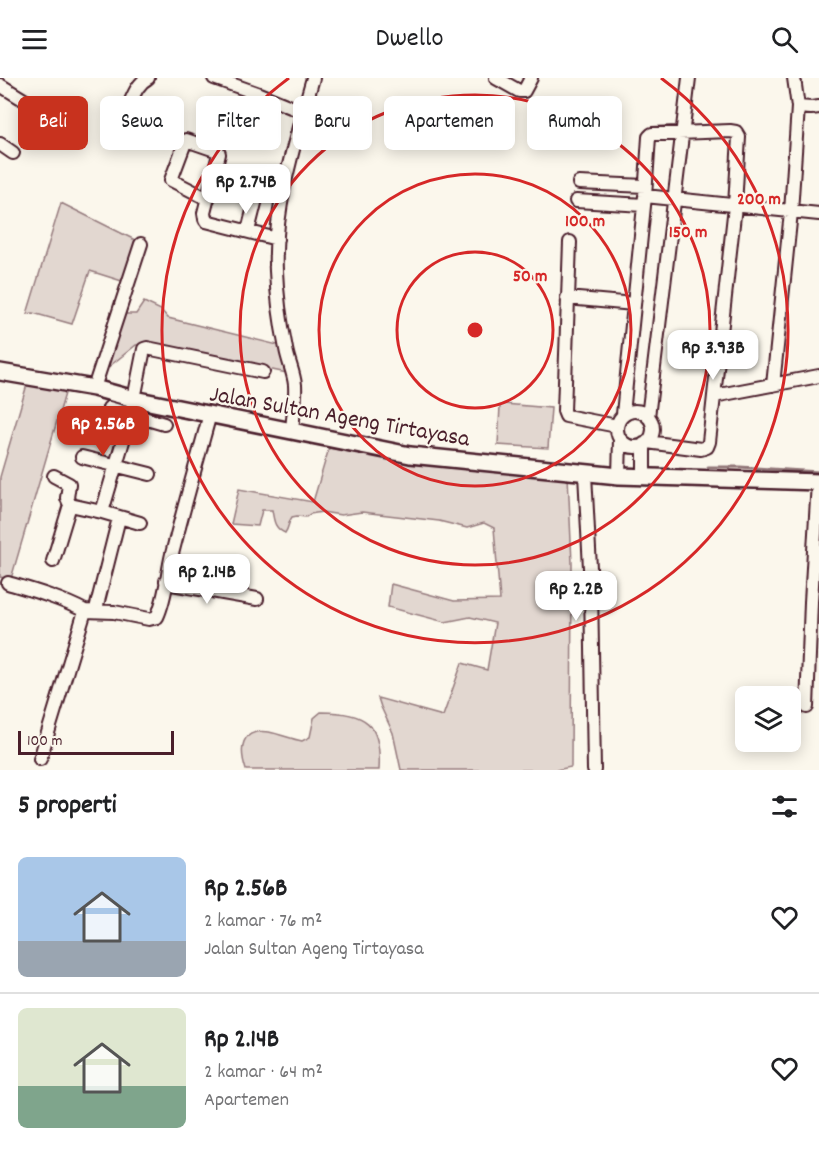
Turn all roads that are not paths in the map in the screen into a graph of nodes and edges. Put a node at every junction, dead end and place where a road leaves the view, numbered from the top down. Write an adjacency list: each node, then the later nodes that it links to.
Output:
1 (3, 78): 9 (street)
2 (148, 78): 11 (street)
3 (214, 78): 15 (street)
4 (313, 78): 12 (street)
5 (496, 78): 6 (street)
6 (531, 78)
7 (689, 78): 16 (street)
8 (794, 78): 13 (street)
9 (0, 84): 10 (street)
10 (19, 96)
11 (134, 96)
12 (308, 96)
13 (798, 107): 14 (street); 27 (street)
14 (819, 107)
15 (293, 108)
16 (684, 132): 22 (street); 24 (street); 26 (street)
17 (0, 144): 19 (street)
18 (293, 150): 30 (street)
19 (13, 153)
20 (261, 179): 29 (street)
21 (579, 183): 22 (street)
22 (645, 196): 24 (street); 25 (street); 34 (street)
23 (208, 199): 23 (street); 29 (street)
24 (675, 200): 26 (street); 45 (street)
25 (576, 201)
26 (735, 206): 27 (street); 40 (street)
27 (791, 212): 28 (street); 39 (street)
28 (819, 214)
29 (248, 231): 30 (street)
30 (277, 239): 46 (street)
31 (570, 242): 33 (street)
32 (141, 244): 38 (street)
33 (567, 298): 34 (street); 48 (street)
34 (634, 304): 44 (street)
35 (0, 372): 38 (main road, Jalan Sultan Ageng Tirtayasa)
36 (263, 372): 41 (street)
37 (819, 376): 39 (street)
38 (95, 383): 41 (main road, Jalan Sultan Ageng Tirtayasa)
39 (773, 385): 40 (street)
40 (714, 396): 50 (street)
41 (134, 398): 42 (street); 43 (main road, Jalan Sultan Ageng Tirtayasa); 47 (street); 52 (street)
42 (109, 408)
43 (210, 414): 46 (main road, Jalan Sultan Ageng Tirtayasa); 64 (street)
44 (624, 414): 45 (street); 48 (street)
45 (648, 417): 50 (street)
46 (292, 423): 55 (main road, Jalan Sultan Ageng Tirtayasa)
47 (164, 424)
48 (617, 426): 49 (street)
49 (620, 439): 50 (street); 53 (street)
50 (645, 447): 56 (street)
51 (82, 457): 52 (street)
52 (116, 466): 54 (street); 60 (street)
53 (619, 473): 55 (main road, Jalan Sultan Ageng Tirtayasa); 56 (main road, Jalan Sultan Ageng Tirtayasa)
54 (150, 474)
55 (585, 474): 71 (street)
56 (644, 475): 58 (main road, Jalan Sultan Ageng Tirtayasa)
57 (54, 476): 59 (street)
58 (819, 482): 69 (street)
59 (70, 505): 60 (street); 63 (street)
60 (102, 512): 61 (street)
61 (119, 518): 62 (street); 67 (street)
62 (141, 523)
63 (53, 561)
64 (166, 581): 66 (street); 68 (street)
65 (8, 583): 68 (street)
66 (257, 599)
67 (97, 606)
68 (85, 611): 70 (street)
69 (807, 707)
70 (40, 759)
71 (594, 770)

